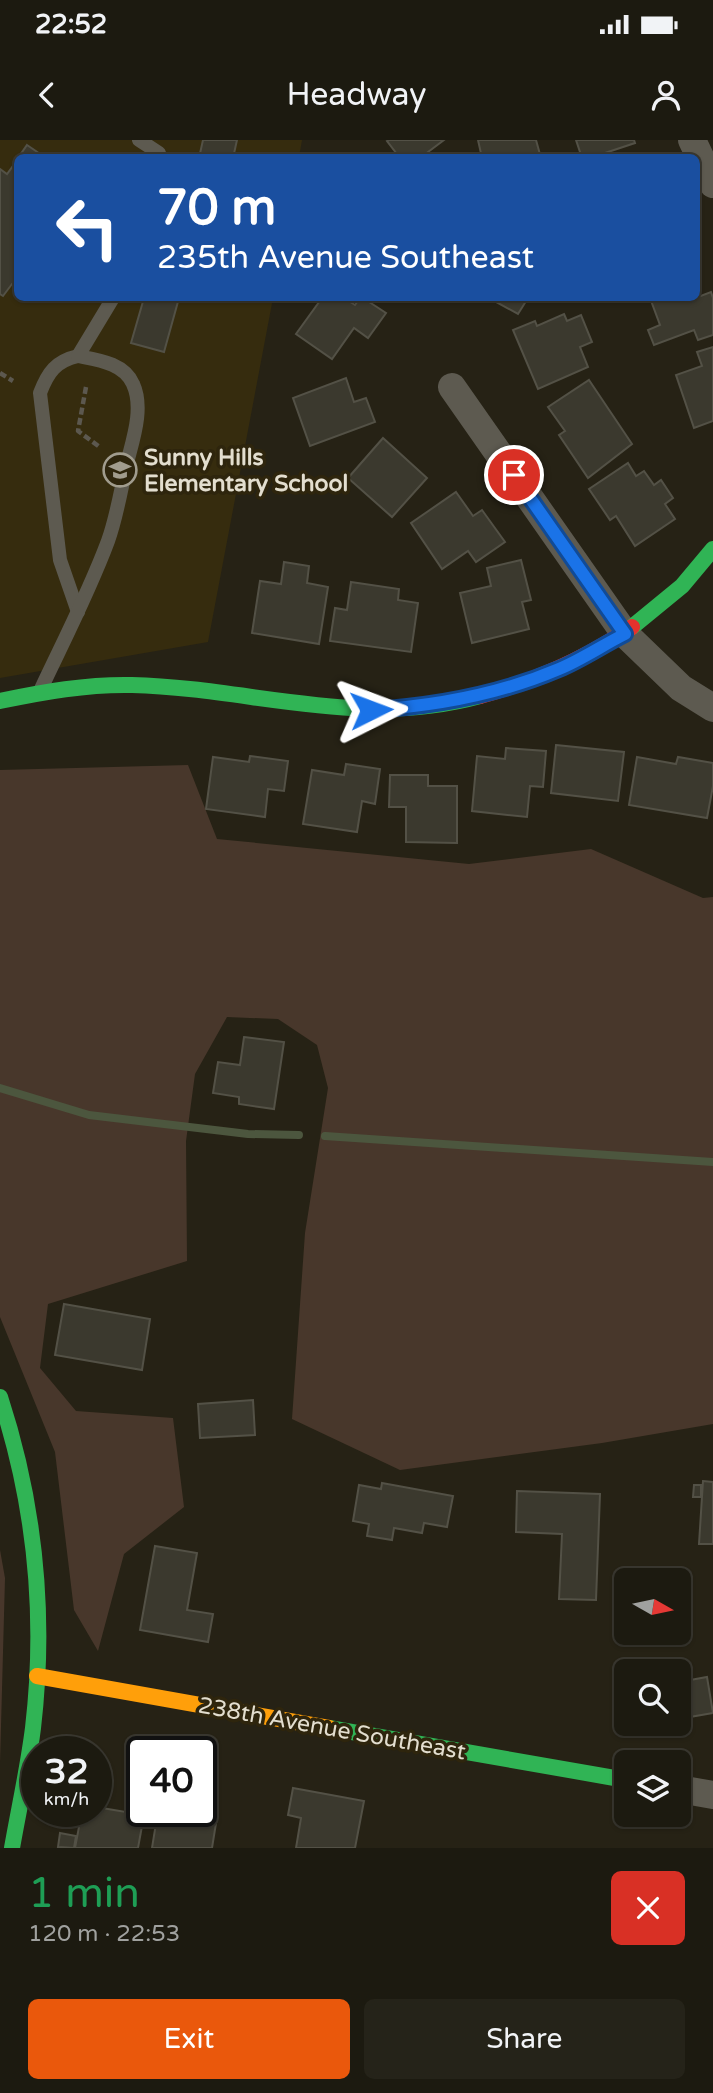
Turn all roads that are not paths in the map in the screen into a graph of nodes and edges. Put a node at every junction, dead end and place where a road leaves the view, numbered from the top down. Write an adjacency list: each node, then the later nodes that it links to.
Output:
1 (139, 140): 2 (lane)
2 (159, 154)
3 (700, 157): 4 (street)
4 (713, 184)
5 (111, 301): 6 (lane)
6 (78, 356): 9 (lane); 9 (lane)
7 (452, 387): 10 (street)
8 (713, 549): 10 (street)
9 (78, 612): 11 (lane)
10 (625, 634): 11 (street); 13 (street)
11 (39, 693): 12 (street)
12 (0, 701)
13 (713, 708)
14 (0, 1397): 15 (street)
15 (37, 1676): 16 (street, 238th Avenue Southeast); 19 (street)
16 (614, 1778)
17 (691, 1791): 18 (street)
18 (713, 1795)
19 (12, 1848)

